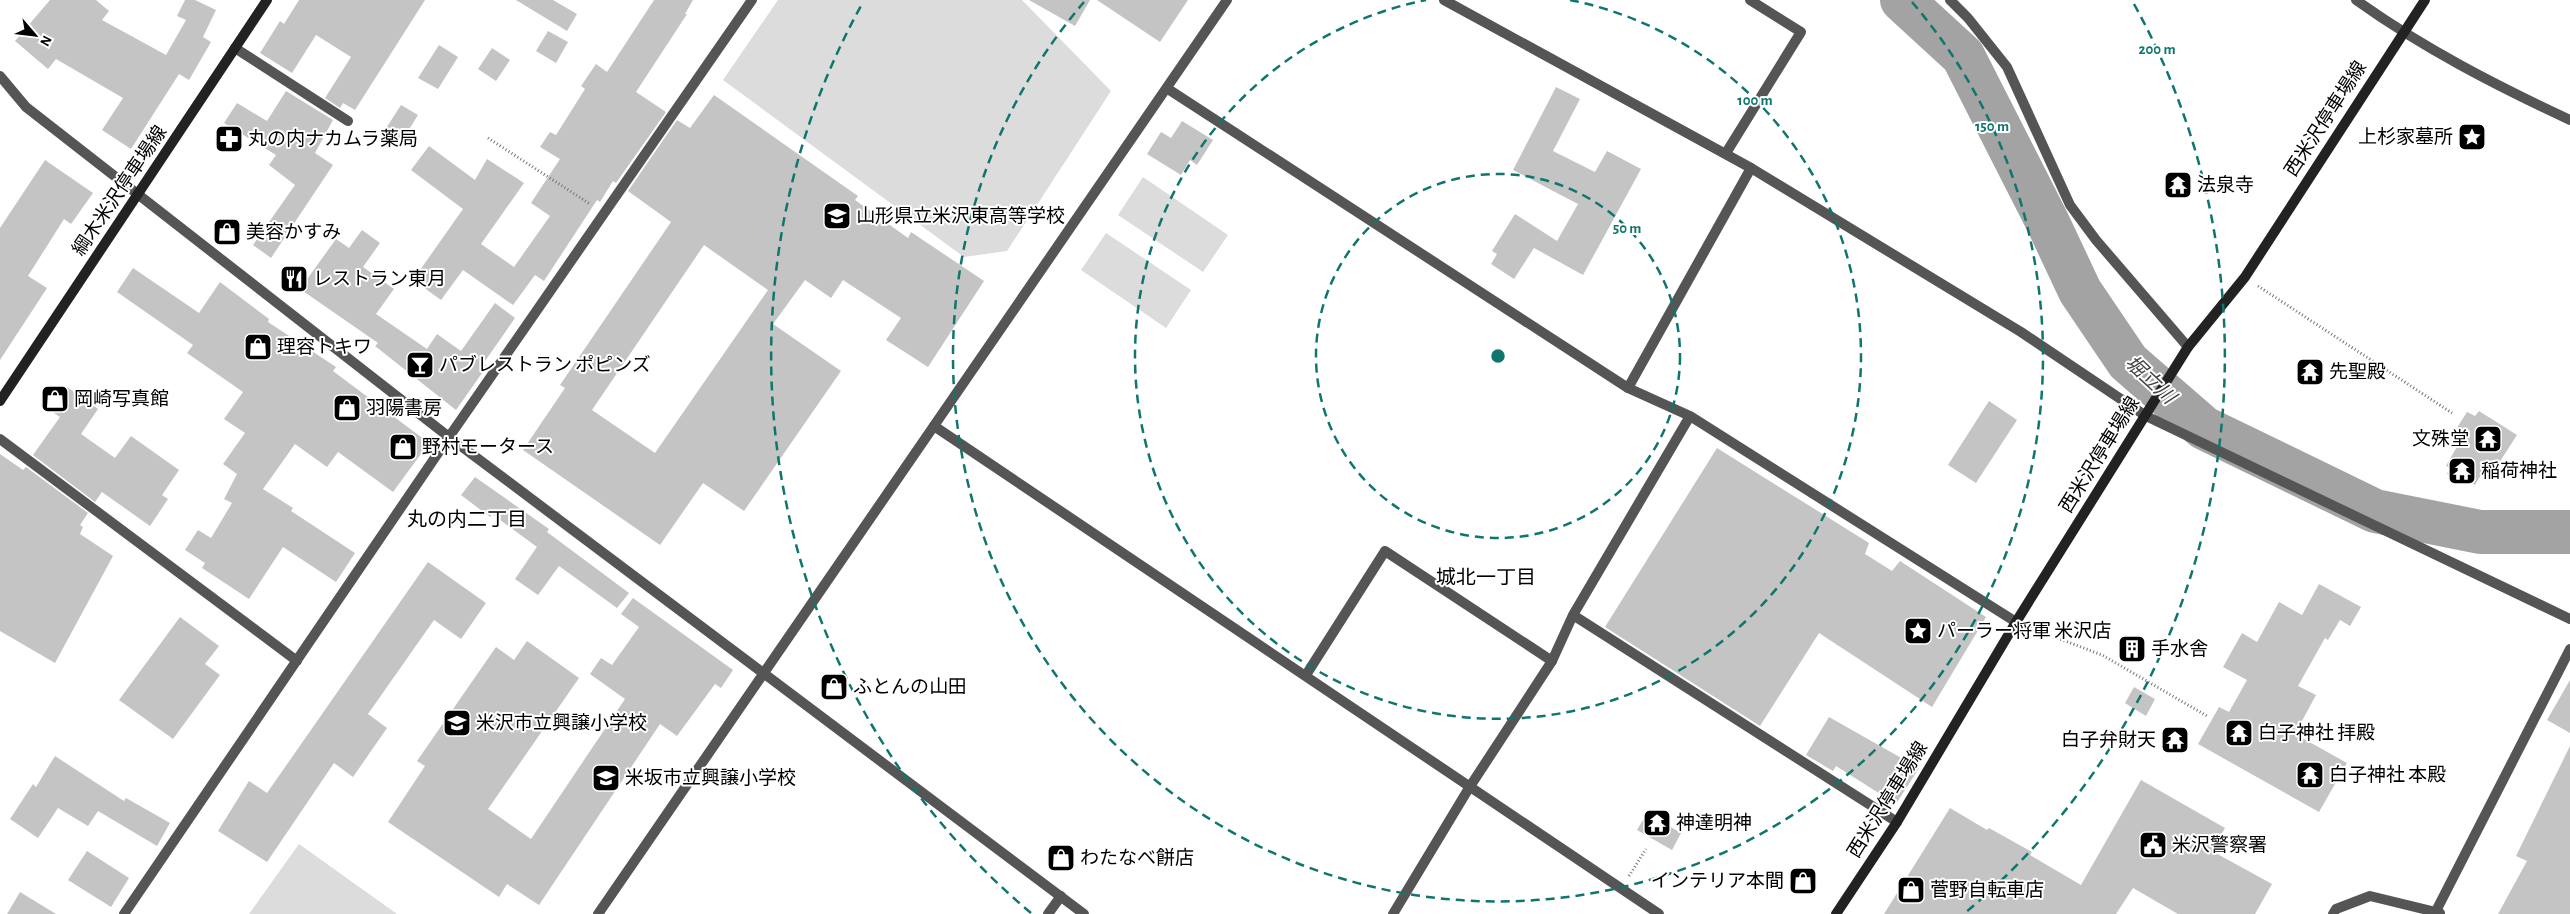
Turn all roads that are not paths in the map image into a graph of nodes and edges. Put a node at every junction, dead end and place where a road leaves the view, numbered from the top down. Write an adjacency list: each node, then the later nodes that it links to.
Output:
1 (267, 0): 10 (main road, 綱木米沢停車場線)
2 (752, 0): 24 (street)
3 (1227, 0): 12 (street)
4 (1444, 0): 15 (street)
5 (1750, 0): 15 (street)
6 (1950, 0): 18 (street)
7 (2356, 0): 9 (street)
8 (2425, 0): 9 (main road, 西米沢停車場線)
9 (2402, 33): 13 (street); 18 (main road, 西米沢停車場線)
10 (236, 48): 14 (street); 17 (main road, 綱木米沢停車場線)
11 (0, 76): 17 (street)
12 (1168, 89): 19 (street); 23 (street)
13 (2570, 120)
14 (348, 121)
15 (1726, 153): 16 (street)
16 (1752, 168): 19 (street); 21 (street)
17 (139, 194): 20 (main road, 綱木米沢停車場線); 24 (street)
18 (2188, 347): 21 (main road, 西米沢停車場線)
19 (1628, 388): 22 (street)
20 (0, 401)
21 (2148, 411): 27 (street); 28 (main road, 西米沢停車場線)
22 (1690, 416): 26 (street); 28 (street)
23 (934, 426): 32 (street); 33 (street)
24 (449, 437): 30 (street); 32 (street)
25 (0, 439): 30 (street)
26 (1573, 615): 31 (street); 35 (street)
27 (2570, 619)
28 (2016, 622): 35 (main road, 西米沢停車場線)
29 (2570, 649): 37 (street)
30 (297, 661): 38 (street)
31 (1552, 661): 33 (street); 34 (street)
32 (764, 674): 36 (street); 39 (street)
33 (1306, 675): 34 (street)
34 (1469, 788): 42 (street); 43 (street)
35 (1896, 822): 44 (main road, 西米沢停車場線)
36 (1061, 896): 40 (street); 41 (street)
37 (2439, 912): 45 (street)
38 (124, 914)
39 (598, 914)
40 (1048, 914)
41 (1084, 914)
42 (1393, 914)
43 (1659, 914)
44 (1836, 914)
45 (2334, 914)

